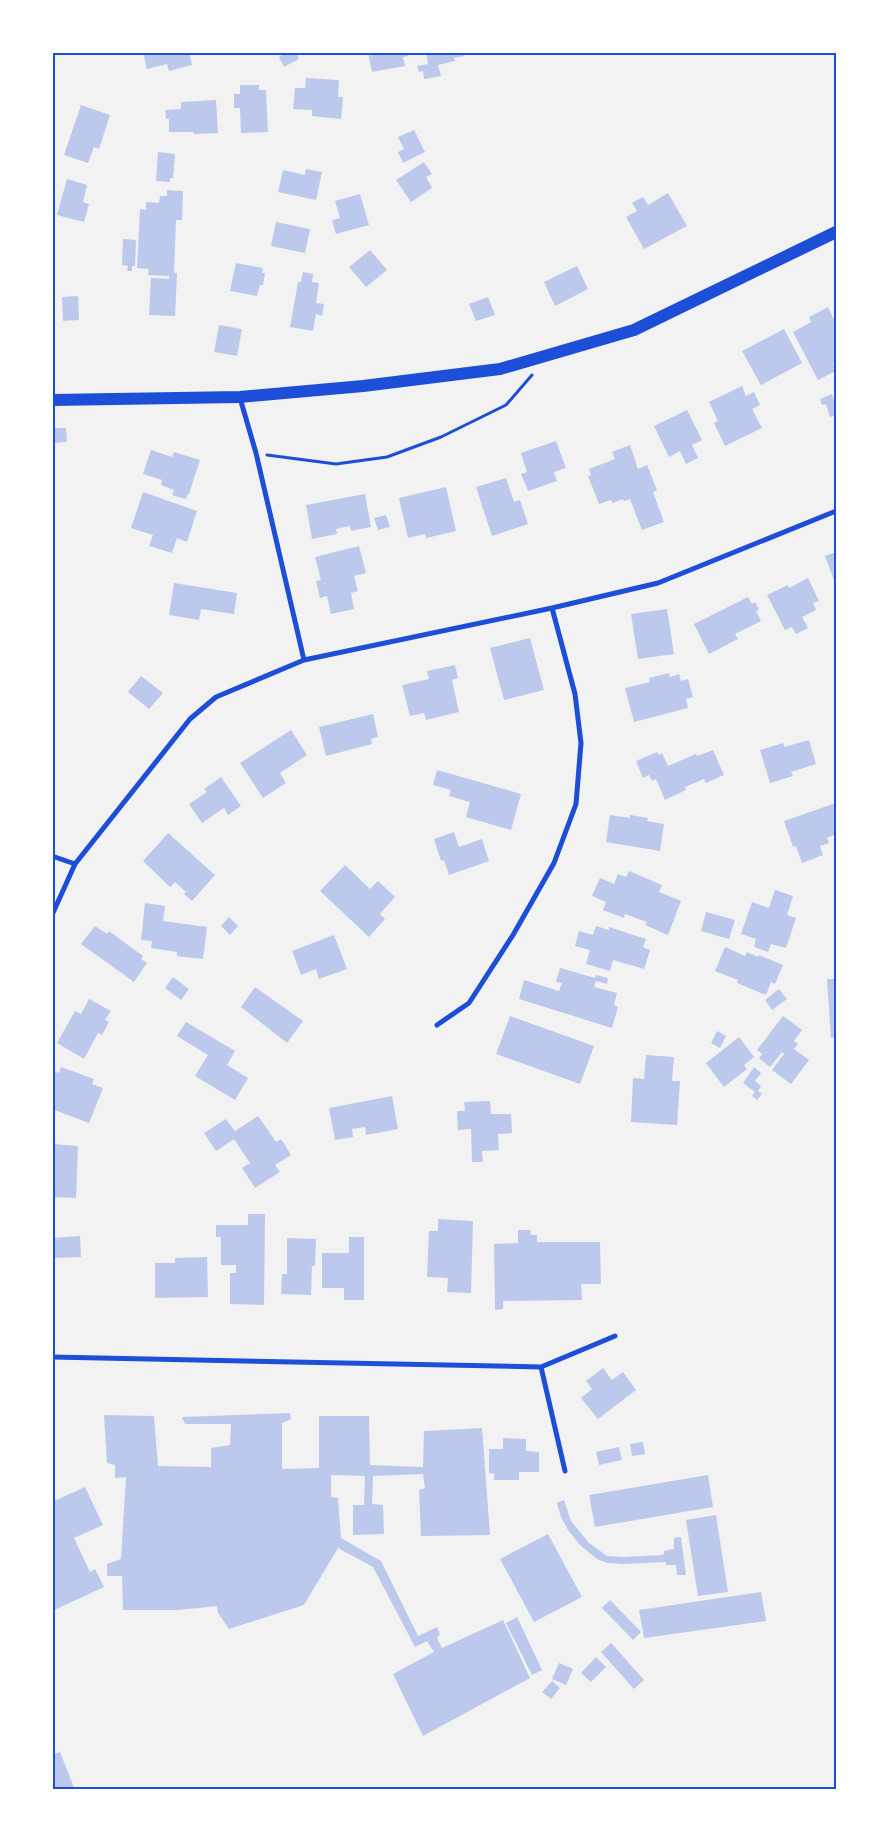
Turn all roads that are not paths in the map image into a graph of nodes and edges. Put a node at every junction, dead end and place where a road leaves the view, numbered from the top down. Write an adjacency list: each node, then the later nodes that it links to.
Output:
1 (836, 232): 2 (main road)
2 (240, 397): 3 (main road); 6 (street)
3 (52, 400)
4 (836, 511): 5 (street)
5 (552, 608): 6 (street); 10 (street)
6 (304, 660): 8 (street)
7 (52, 856): 8 (street)
8 (75, 864): 9 (street)
9 (52, 915)
10 (437, 1026)
11 (615, 1336): 13 (street)
12 (52, 1357): 13 (street)
13 (541, 1367): 14 (street)
14 (565, 1471)

